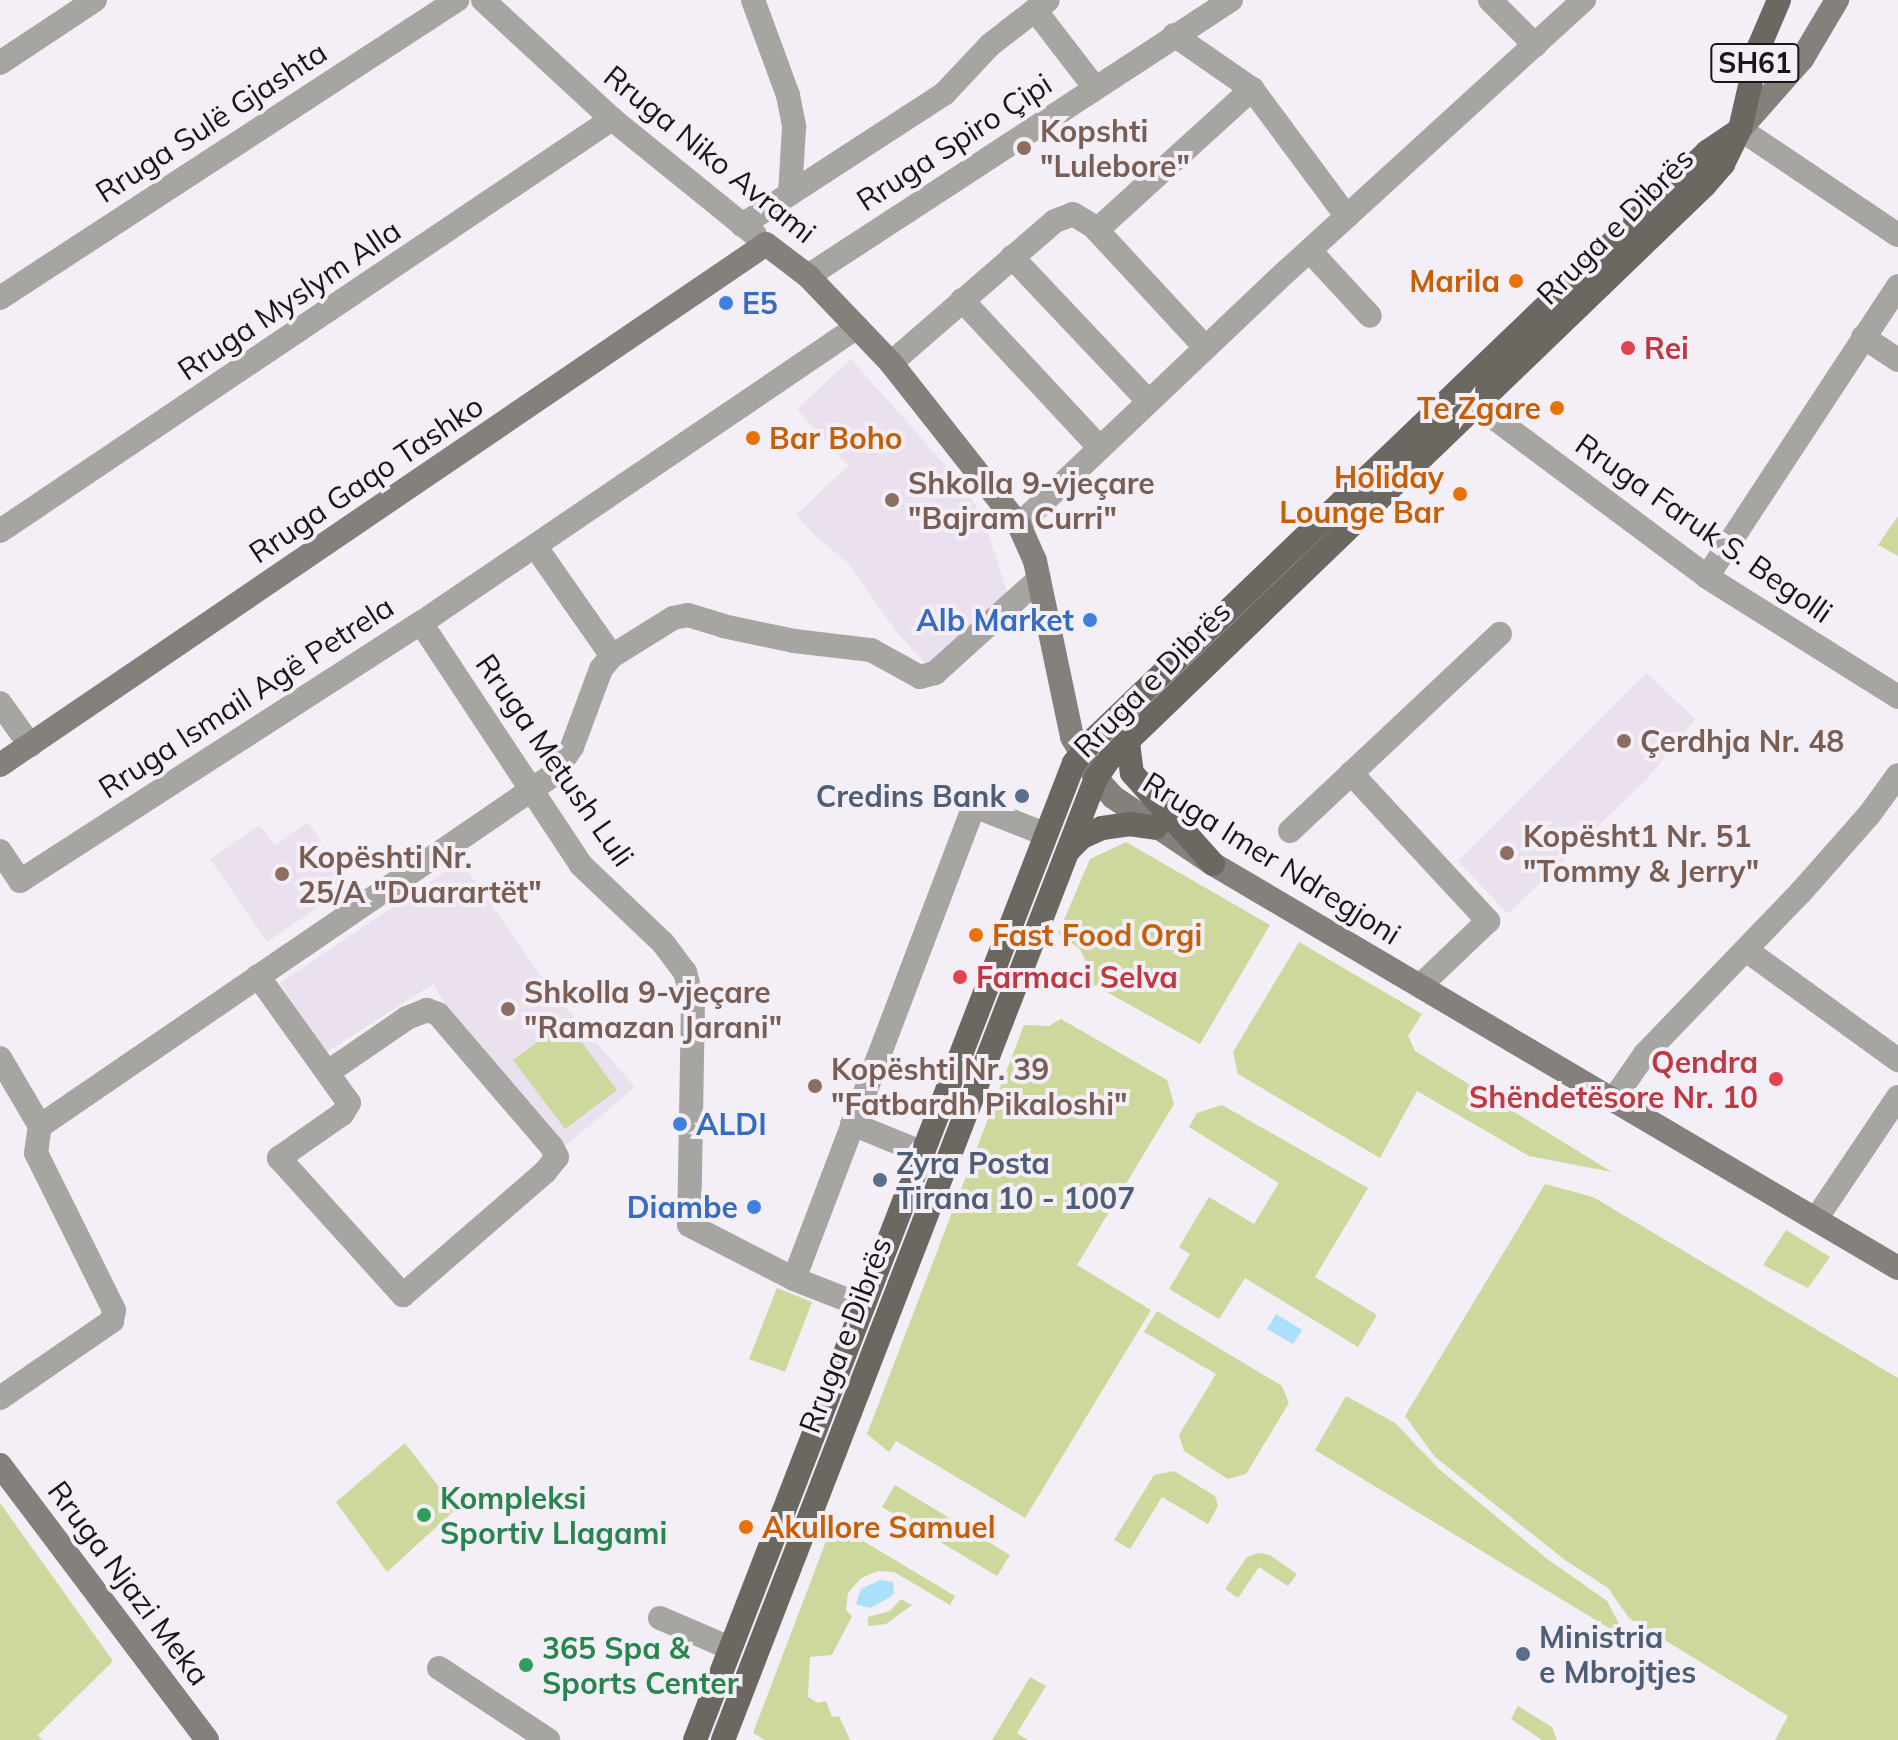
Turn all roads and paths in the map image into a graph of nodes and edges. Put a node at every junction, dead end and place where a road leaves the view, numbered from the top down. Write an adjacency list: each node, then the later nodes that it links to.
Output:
1 (95, 0): 13 (street)
2 (457, 0): 28 (street, Rruga Sulë Gjashta)
3 (483, 0): 16 (street, Rruga Niko Avrami)
4 (753, 0): 18 (street)
5 (1231, 0): 11 (street, Rruga Spiro Çipi)
6 (1490, 0): 12 (street)
7 (1584, 0): 12 (street)
8 (1779, 0): 17 (main road, SH61)
9 (1837, 0): 17 (street)
10 (1042, 5): 14 (street, Rruga Spiro Çipi); 18 (street, Rruga Spiro Çipi)
11 (1174, 35): 14 (street, Rruga Spiro Çipi); 15 (street)
12 (1535, 45): 19 (street)
13 (0, 63)
14 (1095, 88): 26 (street, Rruga Spiro Çipi)
15 (1252, 89): 19 (street); 21 (street)
16 (612, 119): 20 (street, Rruga Niko Avrami); 40 (street, Rruga Myslym Alla)
17 (1740, 129): 22 (street); 37 (main road, Rruga e Dibrës); 51 (main road, Rruga e Dibrës)
18 (790, 194): 20 (street, Rruga Spiro Çipi)
19 (1347, 217): 24 (street)
20 (742, 225): 23 (street, Rruga Niko Avrami)
21 (1097, 230): 25 (street); 33 (street)
22 (1898, 235)
23 (766, 244): 26 (street, Rruga Niko Avrami); 50 (street, Rruga Gaqo Tashko)
24 (1310, 251): 30 (street); 33 (street)
25 (1012, 257): 29 (street); 36 (street)
26 (808, 276): 31 (street, Rruga Niko Avrami)
27 (1898, 286): 32 (street)
28 (0, 298)
29 (962, 300): 35 (street); 38 (street)
30 (1370, 316)
31 (857, 327): 35 (street, Rruga Niko Avrami); 41 (street, Rruga Ismail Agë Petrela)
32 (1863, 337): 34 (street); 42 (street)
33 (1206, 348): 36 (street)
34 (1898, 360)
35 (891, 363): 39 (street, Rruga Niko Avrami)
36 (1149, 402): 38 (street)
37 (1478, 406): 42 (street, Rruga Faruk S. Begolli); 49 (main road, Rruga e Dibrës)
38 (1100, 448): 39 (street)
39 (1019, 525): 43 (street, Rruga Niko Avrami)
40 (0, 531)
41 (535, 546): 44 (street, Rruga Ismail Agë Petrela); 46 (street)
42 (1707, 577): 47 (street, Rruga Faruk S. Begolli)
43 (1039, 579): 46 (street); 51 (street, Rruga Niko Avrami)
44 (421, 623): 56 (street, Rruga Metush Luli); 60 (street, Rruga Ismail Agë Petrela)
45 (1500, 634): 53 (street, Rruga Imer Ndregjoni)
46 (612, 656): 56 (street)
47 (1898, 697)
48 (0, 703): 50 (street)
49 (1128, 742): 55 (main road, Rruga e Dibrës); 62 (main road)
50 (30, 745): 52 (street, Rruga Gaqo Tashko)
51 (1080, 753): 55 (street, Rruga Imer Ndregjoni); 59 (main road, Rruga e Dibrës)
52 (0, 765)
53 (1351, 773): 58 (street, Rruga Imer Ndregjoni); 65 (street)
54 (1898, 775): 63 (street)
55 (1096, 778): 57 (street, Rruga Imer Ndregjoni); 61 (main road, Rruga e Dibrës)
56 (532, 790): 64 (street); 77 (street, Rruga Metush Luli)
57 (1156, 828): 61 (main road); 62 (street, Rruga Imer Ndregjoni)
58 (1290, 831)
59 (1045, 834): 71 (street); 74 (main road, Rruga e Dibrës)
60 (0, 851)
61 (1067, 853): 87 (main road, Rruga e Dibrës)
62 (1213, 864): 65 (street, Rruga Imer Ndregjoni)
63 (1746, 950): 67 (street); 70 (street)
64 (258, 976): 68 (street); 72 (street)
65 (1420, 986): 70 (street, Rruga Imer Ndregjoni)
66 (0, 1058): 72 (street)
67 (1898, 1060)
68 (328, 1072): 68 (street)
69 (1898, 1097): 73 (street)
70 (1613, 1100): 75 (street, Rruga Imer Ndregjoni)
71 (852, 1124): 74 (street); 77 (street)
72 (40, 1126): 79 (street)
73 (1890, 1126): 75 (street)
74 (921, 1152): 78 (main road, Rruga e Dibrës)
75 (1816, 1219): 76 (street, Rruga Imer Ndregjoni)
76 (1898, 1268)
77 (794, 1279): 78 (street, Rruga Metush Luli)
78 (863, 1306): 82 (main road, Rruga e Dibrës)
79 (0, 1398)
80 (0, 1465): 84 (street, Rruga Njazi Meka)
81 (660, 1618): 82 (street)
82 (730, 1648): 86 (main road, Rruga e Dibrës)
83 (439, 1668): 85 (street)
84 (207, 1740)
85 (548, 1740)
86 (695, 1740)
87 (723, 1740)

